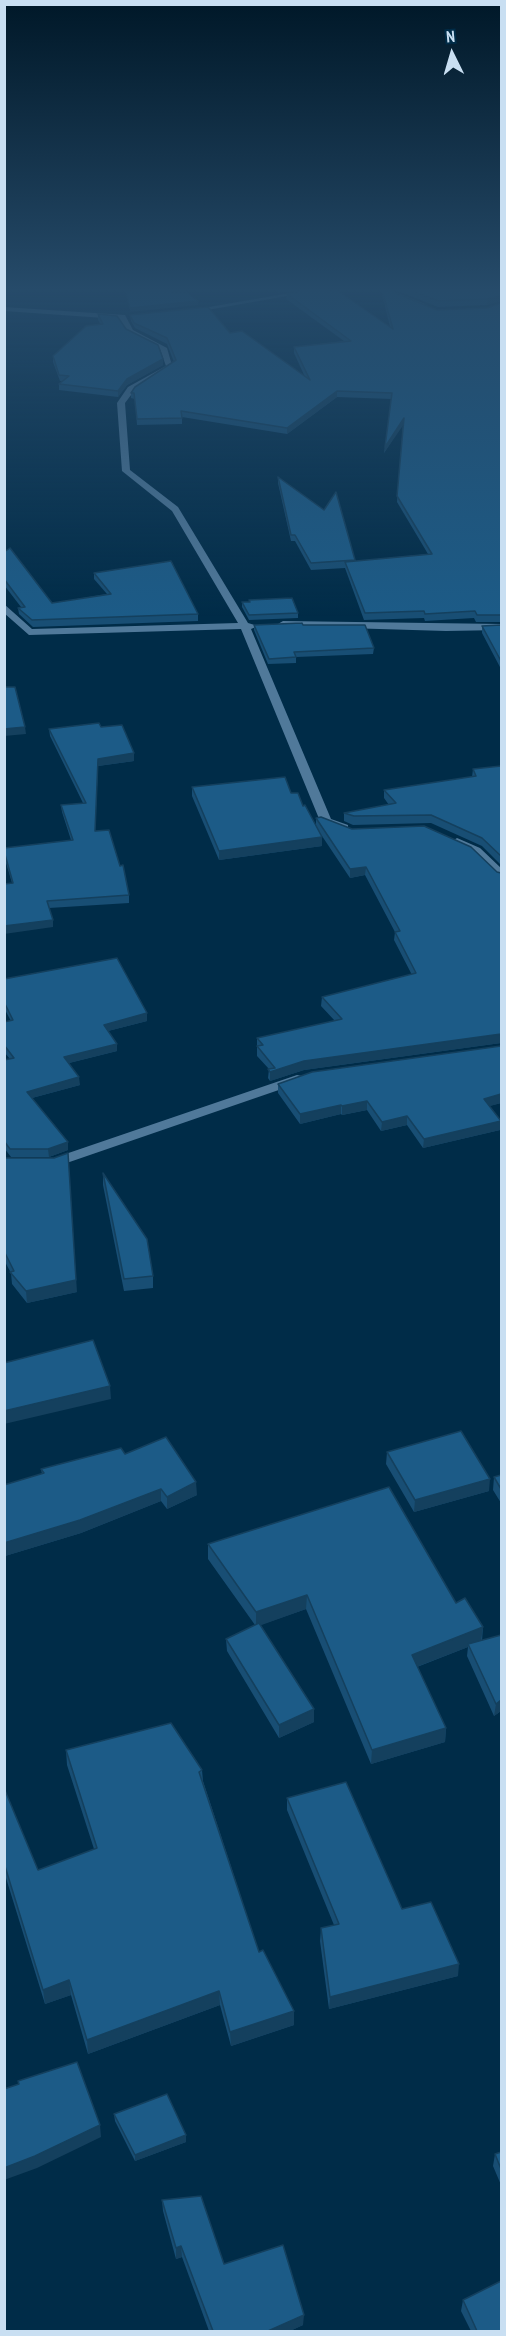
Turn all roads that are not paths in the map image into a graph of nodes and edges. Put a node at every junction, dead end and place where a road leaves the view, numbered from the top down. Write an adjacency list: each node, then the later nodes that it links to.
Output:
1 (124, 399): 3 (street)
2 (4, 607): 3 (street)
3 (245, 626): 4 (street); 5 (street)
4 (501, 627)
5 (351, 831)
6 (446, 837): 7 (street)
7 (501, 876)
8 (309, 1075): 9 (street)
9 (38, 1164)

